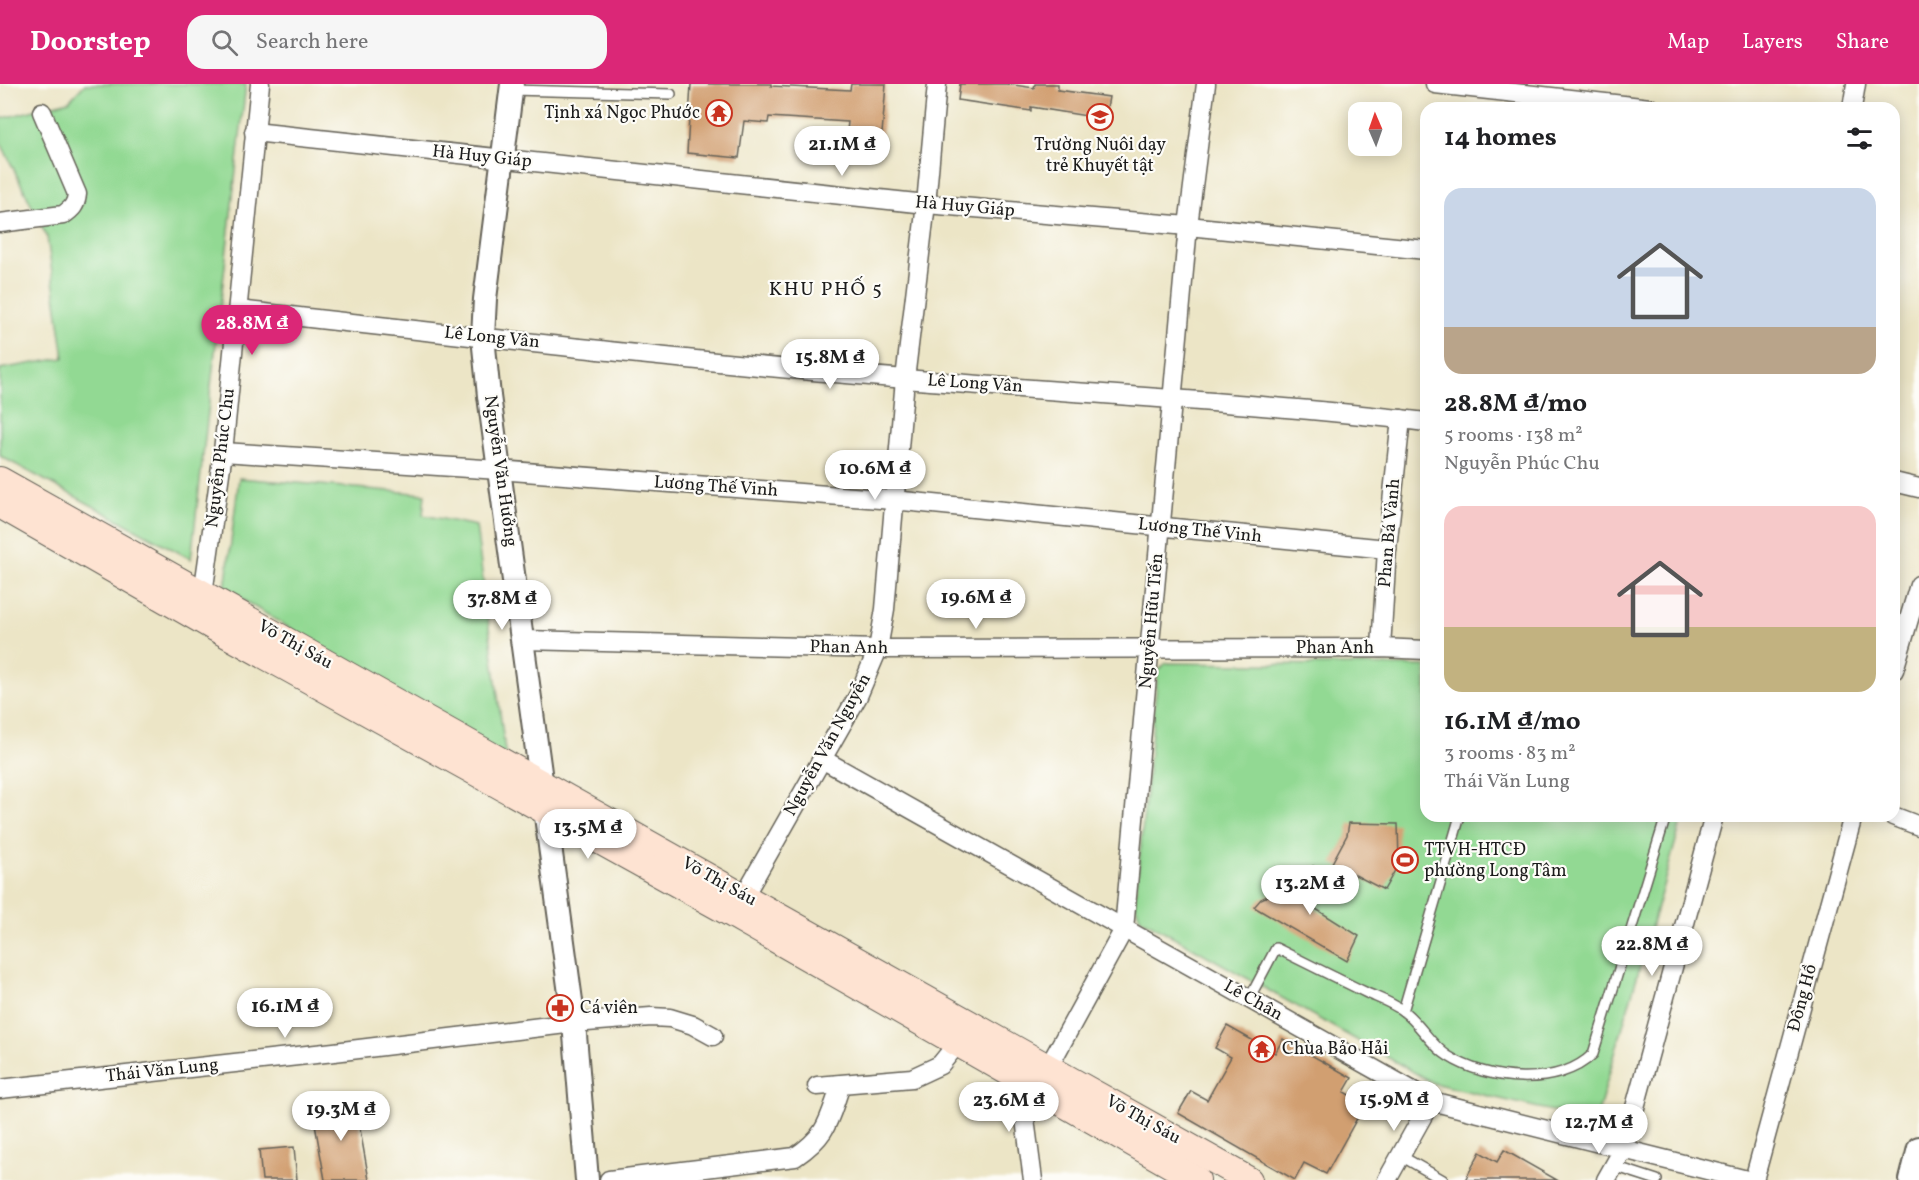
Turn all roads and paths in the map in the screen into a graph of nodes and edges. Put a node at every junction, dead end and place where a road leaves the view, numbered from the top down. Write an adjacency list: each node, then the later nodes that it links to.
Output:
1 (260, 84): 12 (street, Nguyễn Phúc Chu)
2 (937, 84): 14 (street, Nguyễn Văn Nguyễn)
3 (1206, 84): 16 (street, Nguyễn Hữu Tiến)
4 (1435, 84): 8 (street)
5 (1856, 84): 10 (street)
6 (512, 87): 7 (lane); 13 (street, Nguyễn Văn Hưởng)
7 (671, 94)
8 (1571, 97): 9 (street)
9 (1607, 102)
10 (1853, 102)
11 (42, 112): 15 (street)
12 (254, 132): 13 (street, Hà Huy Giáp); 18 (street, Nguyễn Phúc Chu)
13 (503, 159): 14 (street, Hà Huy Giáp); 19 (street, Nguyễn Văn Hưởng)
14 (926, 204): 16 (street, Hà Huy Giáp); 20 (street, Nguyễn Văn Nguyễn)
15 (0, 223)
16 (1188, 226): 17 (street, Hà Huy Giáp); 21 (street, Nguyễn Hữu Tiến)
17 (1420, 249)
18 (238, 310): 19 (street, Lê Long Vân); 24 (street, Nguyễn Phúc Chu)
19 (483, 337): 20 (street, Lê Long Vân); 25 (street, Nguyễn Văn Hưởng)
20 (905, 379): 21 (street, Lê Long Vân); 29 (street, Nguyễn Văn Nguyễn)
21 (1173, 399): 22 (street, Lê Long Vân); 31 (street, Nguyễn Hữu Tiến)
22 (1401, 419): 23 (street, Lê Long Vân); 32 (street, Phan Bá Vành)
23 (1420, 421)
24 (223, 452): 25 (street, Lương Thế Vinh); 34 (street, Nguyễn Phúc Chu)
25 (499, 470): 29 (street, Lương Thế Vinh); 35 (street, Nguyễn Văn Hưởng)
26 (0, 480): 34 (main road, Võ Thị Sáu)
27 (1900, 483): 28 (street)
28 (1919, 488)
29 (893, 500): 31 (street, Lương Thế Vinh); 38 (street, Nguyễn Văn Nguyễn)
30 (0, 505): 34 (main road, Võ Thị Sáu)
31 (1160, 527): 32 (street, Lương Thế Vinh); 36 (street, Nguyễn Hữu Tiến)
32 (1388, 549): 37 (street, Phan Bá Vành)
33 (1919, 585): 40 (street)
34 (198, 604): 42 (main road, Võ Thị Sáu); 43 (main road, Võ Thị Sáu)
35 (524, 640): 38 (street, Phan Anh); 42 (street, Nguyễn Văn Hưởng)
36 (1149, 648): 37 (street, Phan Anh); 38 (street, Phan Anh); 51 (street, Nguyễn Hữu Tiến)
37 (1381, 648): 39 (street, Phan Anh)
38 (878, 649): 41 (street, Nguyễn Văn Nguyễn)
39 (1420, 650)
40 (1900, 650)
41 (822, 759): 50 (street, Nguyễn Văn Nguyễn); 51 (street, Lê Chân)
42 (542, 782): 43 (street, Nguyễn Văn Hưởng); 50 (main road, Võ Thị Sáu)
43 (545, 811): 54 (street, Nguyễn Văn Hưởng); 56 (main road, Võ Thị Sáu)
44 (1900, 819): 49 (street)
45 (1458, 822): 53 (lane)
46 (1664, 822): 53 (lane)
47 (1712, 822): 63 (street)
48 (1851, 822): 76 (street, Đông Hồ)
49 (1919, 826)
50 (744, 896): 57 (main road, Võ Thị Sáu)
51 (1124, 928): 52 (street, Lê Chân); 57 (street, Nguyễn Hữu Tiến)
52 (1250, 999): 53 (lane); 62 (street, Lê Chân)
53 (1403, 1011)
54 (574, 1023): 55 (street, Thái Văn Lung); 61 (street, Thái Văn Lung); 67 (street, Nguyễn Văn Hưởng)
55 (713, 1036)
56 (957, 1044): 58 (street); 60 (main road, Võ Thị Sáu)
57 (1048, 1068): 71 (main road, Võ Thị Sáu)
58 (841, 1085): 59 (street); 68 (street)
59 (817, 1086)
60 (1030, 1086): 69 (street); 70 (main road, Võ Thị Sáu)
61 (0, 1089)
62 (1431, 1101): 63 (street, Lê Chân); 65 (street)
63 (1624, 1148): 66 (street); 75 (street, Lê Chân)
64 (1919, 1148): 77 (street)
65 (1401, 1156): 72 (street); 73 (lane)
66 (1610, 1173): 74 (lane)
67 (587, 1180)
68 (609, 1180)
69 (1033, 1180)
70 (1197, 1180)
71 (1249, 1180)
72 (1387, 1180)
73 (1443, 1180)
74 (1657, 1180)
75 (1747, 1180)
76 (1754, 1180)
77 (1911, 1180)

